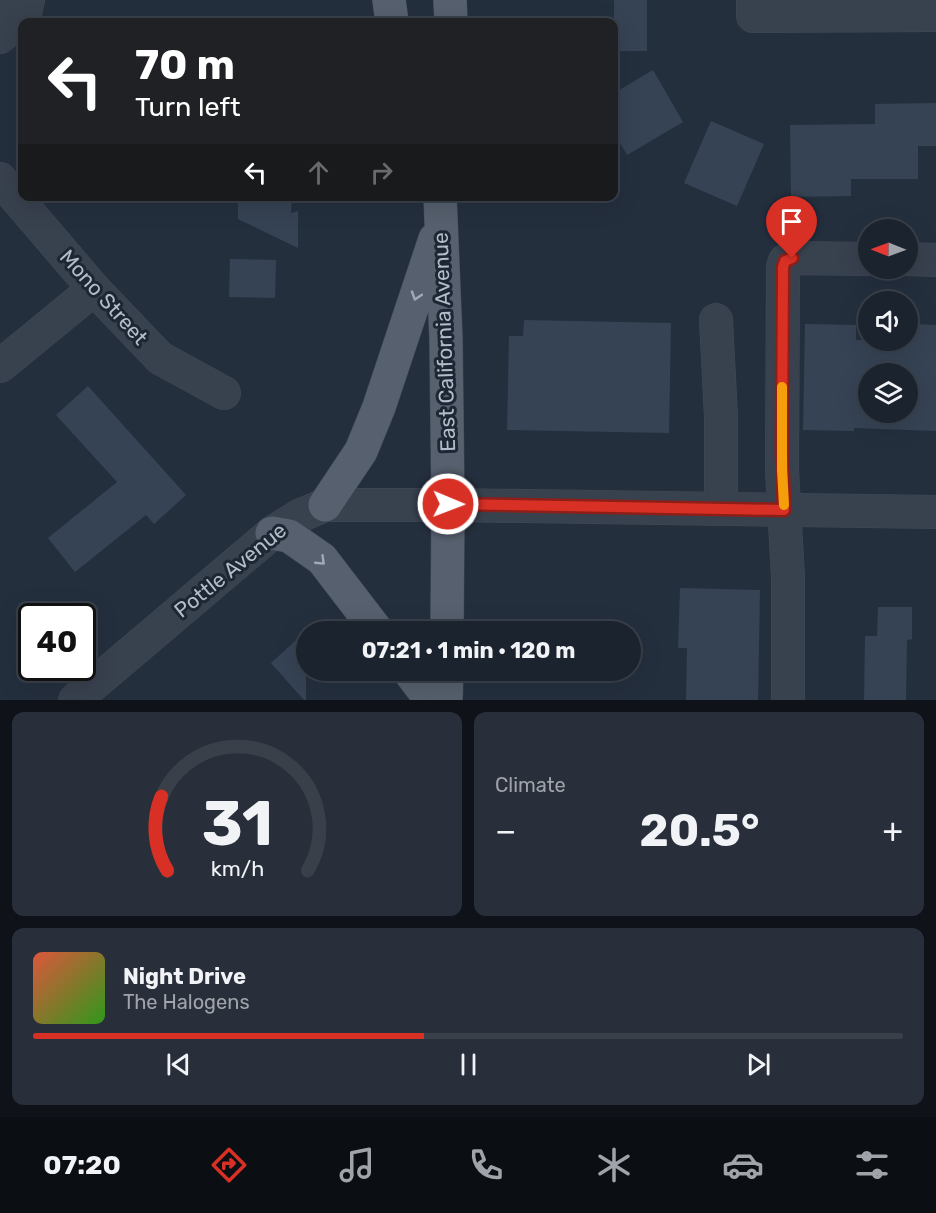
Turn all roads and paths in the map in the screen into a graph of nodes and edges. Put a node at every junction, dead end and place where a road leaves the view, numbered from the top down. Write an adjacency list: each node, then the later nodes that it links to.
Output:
1 (4, 0): 5 (street)
2 (28, 0): 8 (street)
3 (389, 0): 9 (main road)
4 (450, 0): 10 (main road)
5 (0, 3)
6 (753, 8): 7 (street)
7 (936, 15)
8 (23, 18)
9 (391, 18)
10 (451, 18)
11 (18, 22): 12 (street)
12 (0, 37)
13 (0, 179): 14 (street, Mono Street)
14 (18, 200)
15 (19, 201): 20 (street, Mono Street)
16 (440, 208): 24 (main road, East California Avenue); 25 (main road, one-way to 25)
17 (858, 259): 27 (street)
18 (918, 259): 19 (street)
19 (936, 260)
20 (94, 289): 22 (street); 23 (street, Mono Street)
21 (716, 320): 26 (street)
22 (0, 366)
23 (224, 393)
24 (448, 504): 25 (street, Pottle Avenue); 26 (street, Pottle Avenue); 31 (main road, East California Avenue)
25 (325, 506): 29 (street, Pottle Avenue)
26 (721, 509): 27 (street, Pottle Avenue)
27 (784, 510): 28 (street, Pottle Avenue); 37 (street)
28 (936, 512)
29 (272, 533): 30 (main road, one-way to 30); 34 (street, Pottle Avenue)
30 (369, 621)
31 (447, 621)
32 (416, 681): 35 (main road)
33 (447, 681): 36 (main road)
34 (75, 700)
35 (431, 700)
36 (447, 700)
37 (788, 700)

